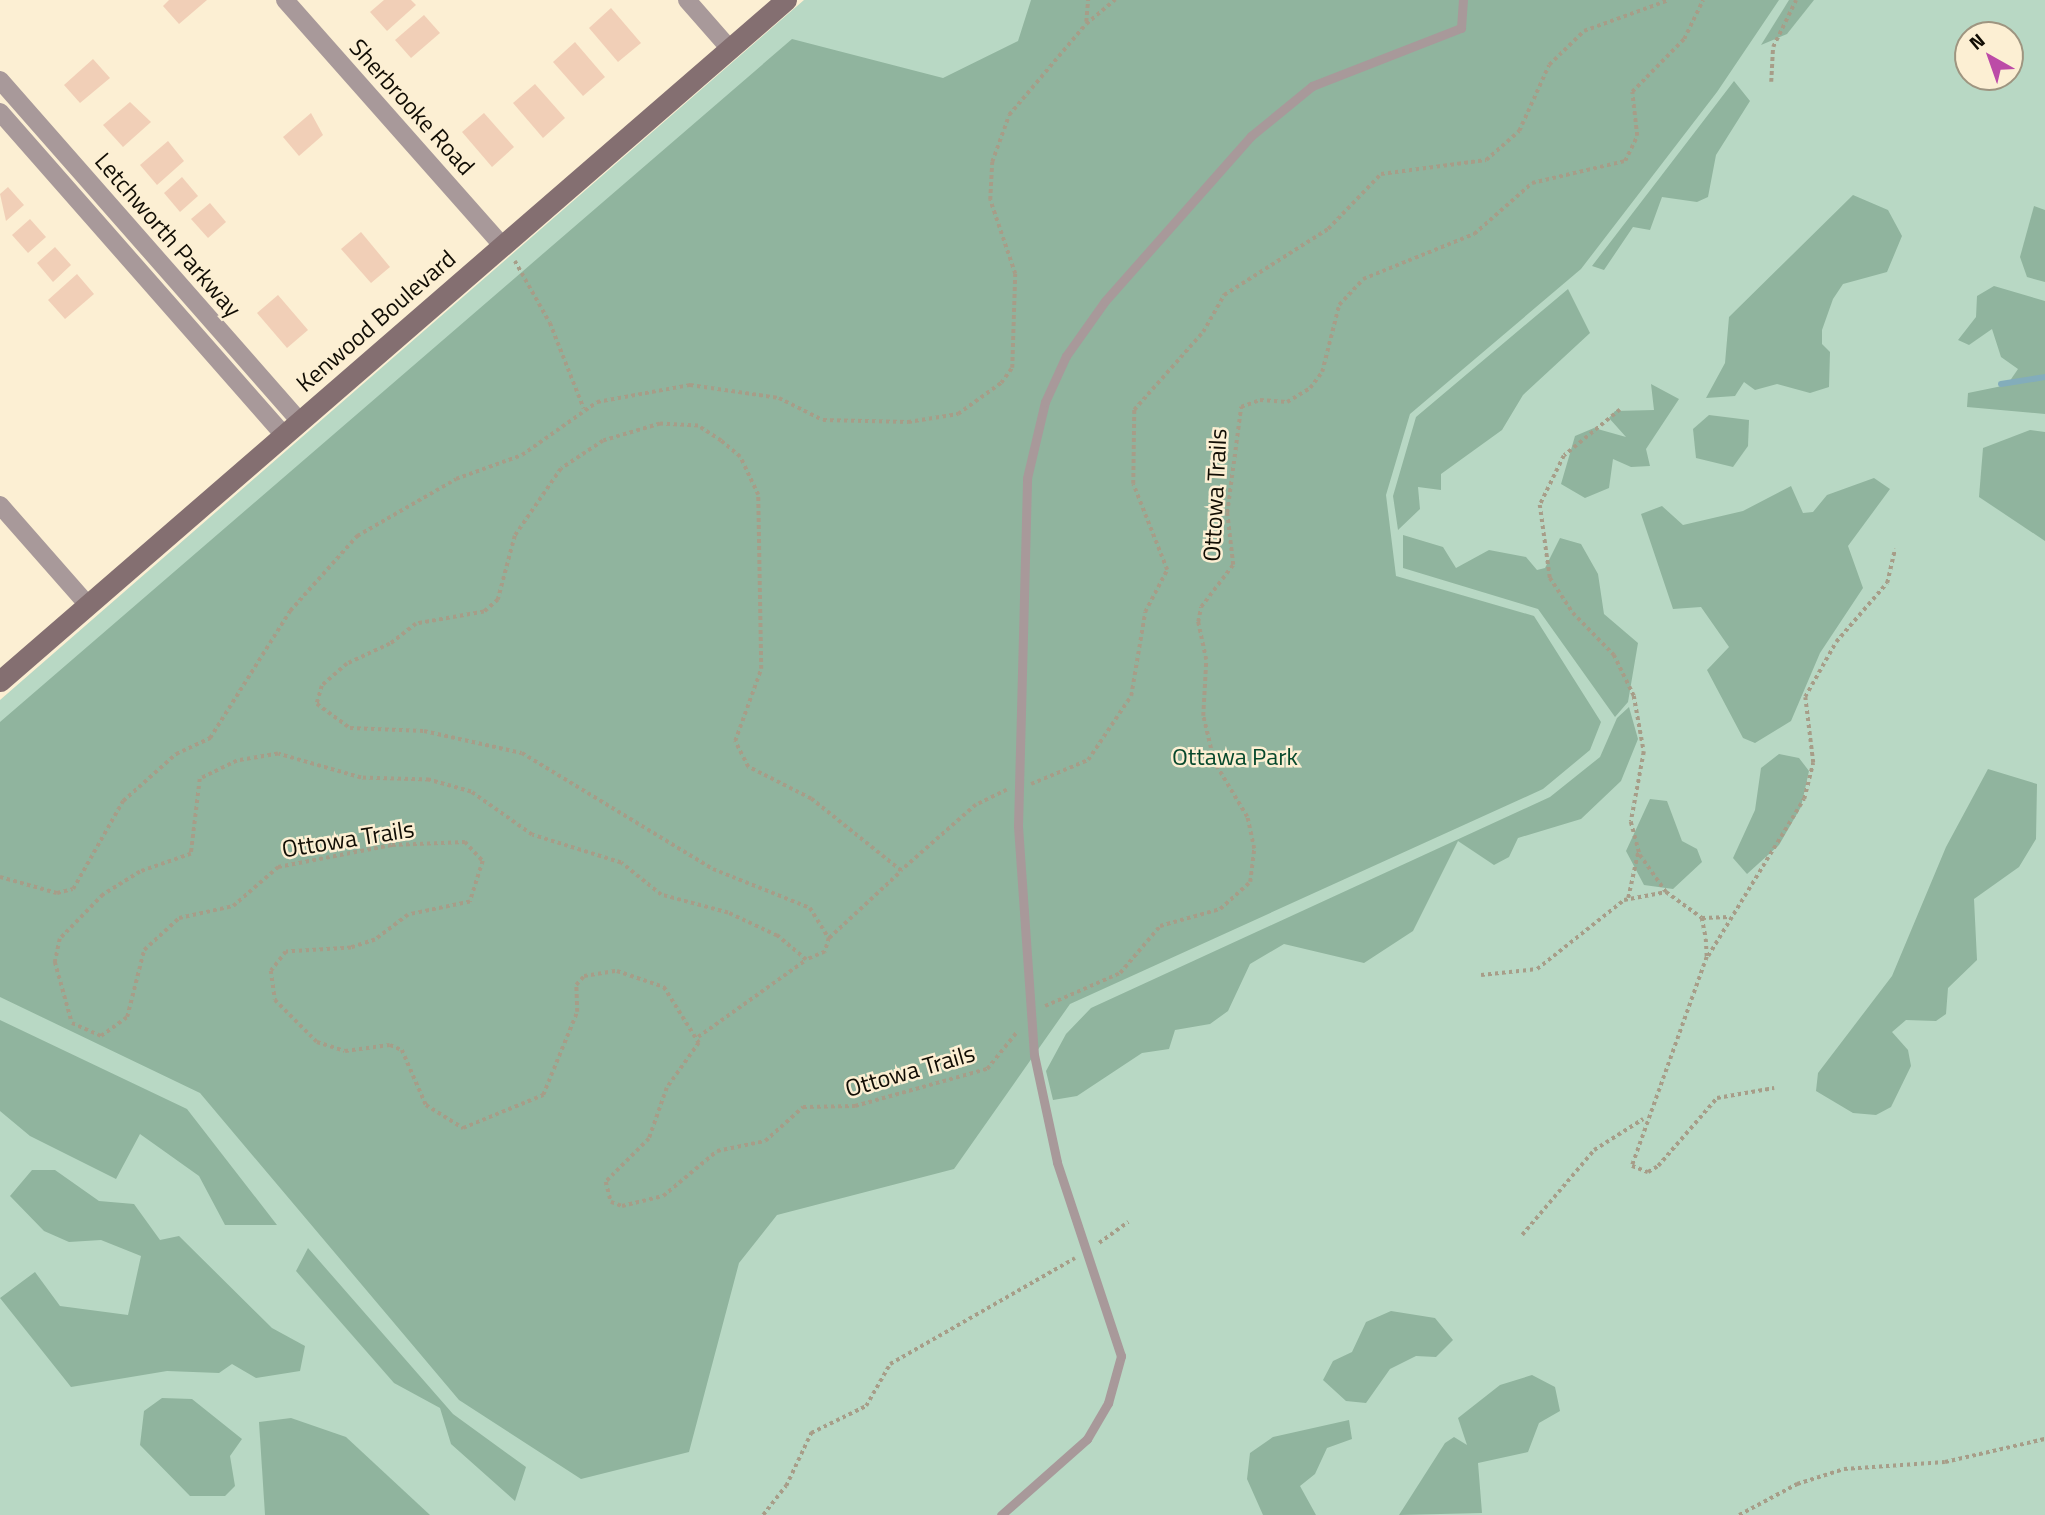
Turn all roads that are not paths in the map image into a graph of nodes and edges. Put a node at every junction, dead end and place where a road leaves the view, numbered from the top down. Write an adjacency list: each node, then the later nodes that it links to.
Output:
1 (285, 0): 8 (street, Sherbrooke Road)
2 (687, 0): 5 (street)
3 (786, 0): 5 (street, Kenwood Boulevard)
4 (1463, 0): 13 (lane)
5 (729, 48): 8 (street, Kenwood Boulevard)
6 (0, 80): 9 (street, Letchworth Parkway)
7 (0, 112): 9 (street, Letchworth Parkway)
8 (503, 246): 9 (street, Kenwood Boulevard)
9 (292, 428): 11 (street, Kenwood Boulevard)
10 (0, 505): 11 (street)
11 (88, 605): 12 (street, Kenwood Boulevard)
12 (0, 681)
13 (1002, 1515)

